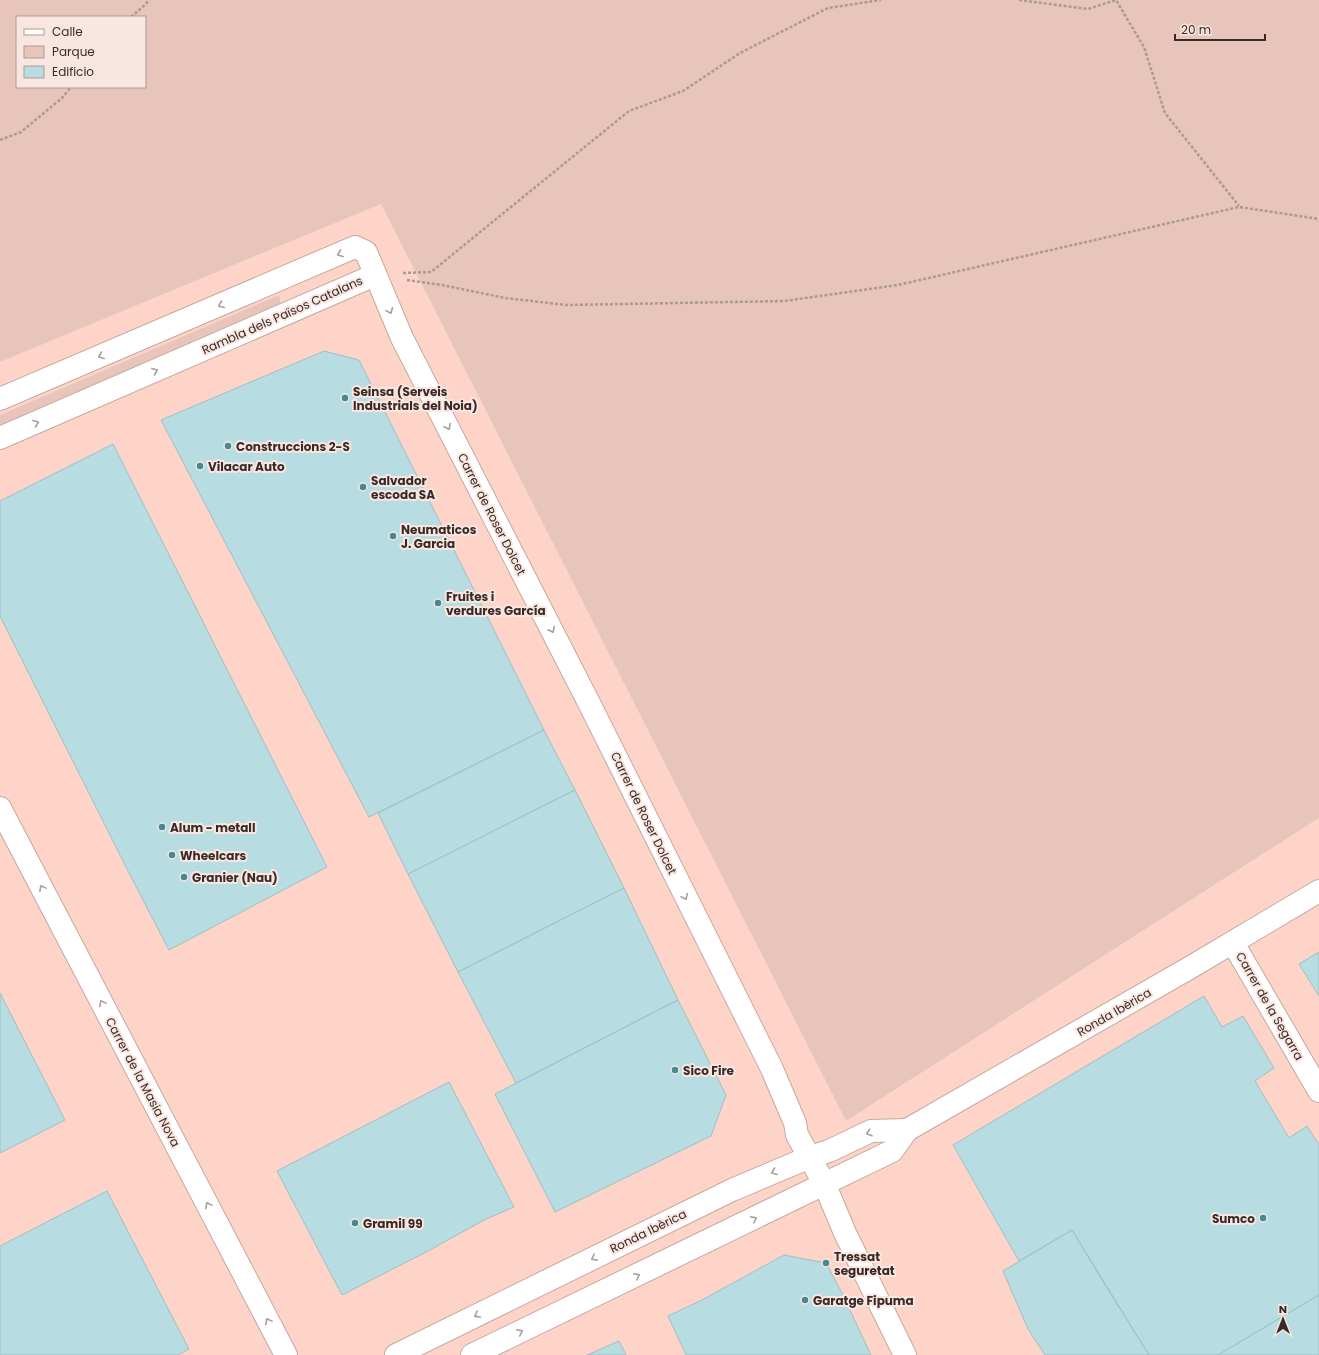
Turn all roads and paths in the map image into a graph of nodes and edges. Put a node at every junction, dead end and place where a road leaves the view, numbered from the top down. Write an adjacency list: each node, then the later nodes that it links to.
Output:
1 (149, 0): 4 (path)
2 (881, 0): 9 (path)
3 (1019, 0): 7 (path)
4 (132, 16)
5 (70, 88): 6 (path)
6 (0, 140)
7 (1239, 207): 8 (path); 9 (path)
8 (1319, 219)
9 (375, 275): 10 (street, Rambla dels Països Catalans, one-way to 10); 11 (street, Rambla dels Països Catalans, one-way to 9); 17 (street, Carrer de Roser Dolcet, one-way to 17)
10 (0, 399)
11 (0, 438)
12 (0, 808): 19 (street, Carrer de la Masia Nova, one-way to 12)
13 (1319, 891): 14 (street, Ronda Ibèrica)
14 (1233, 943): 15 (street, Carrer de la Segarra); 16 (street, Ronda Ibèrica)
15 (1319, 1091)
16 (907, 1130): 17 (street, Ronda Ibèrica, one-way to 17); 18 (street, Ronda Ibèrica)
17 (810, 1157): 18 (street, Carrer de Roser Dolcet); 20 (street, Ronda Ibèrica, one-way to 20)
18 (824, 1183): 21 (street, Ronda Ibèrica, one-way to 18); 22 (street, Carrer de Roser Dolcet)
19 (286, 1355)
20 (396, 1355)
21 (472, 1355)
22 (905, 1355)

